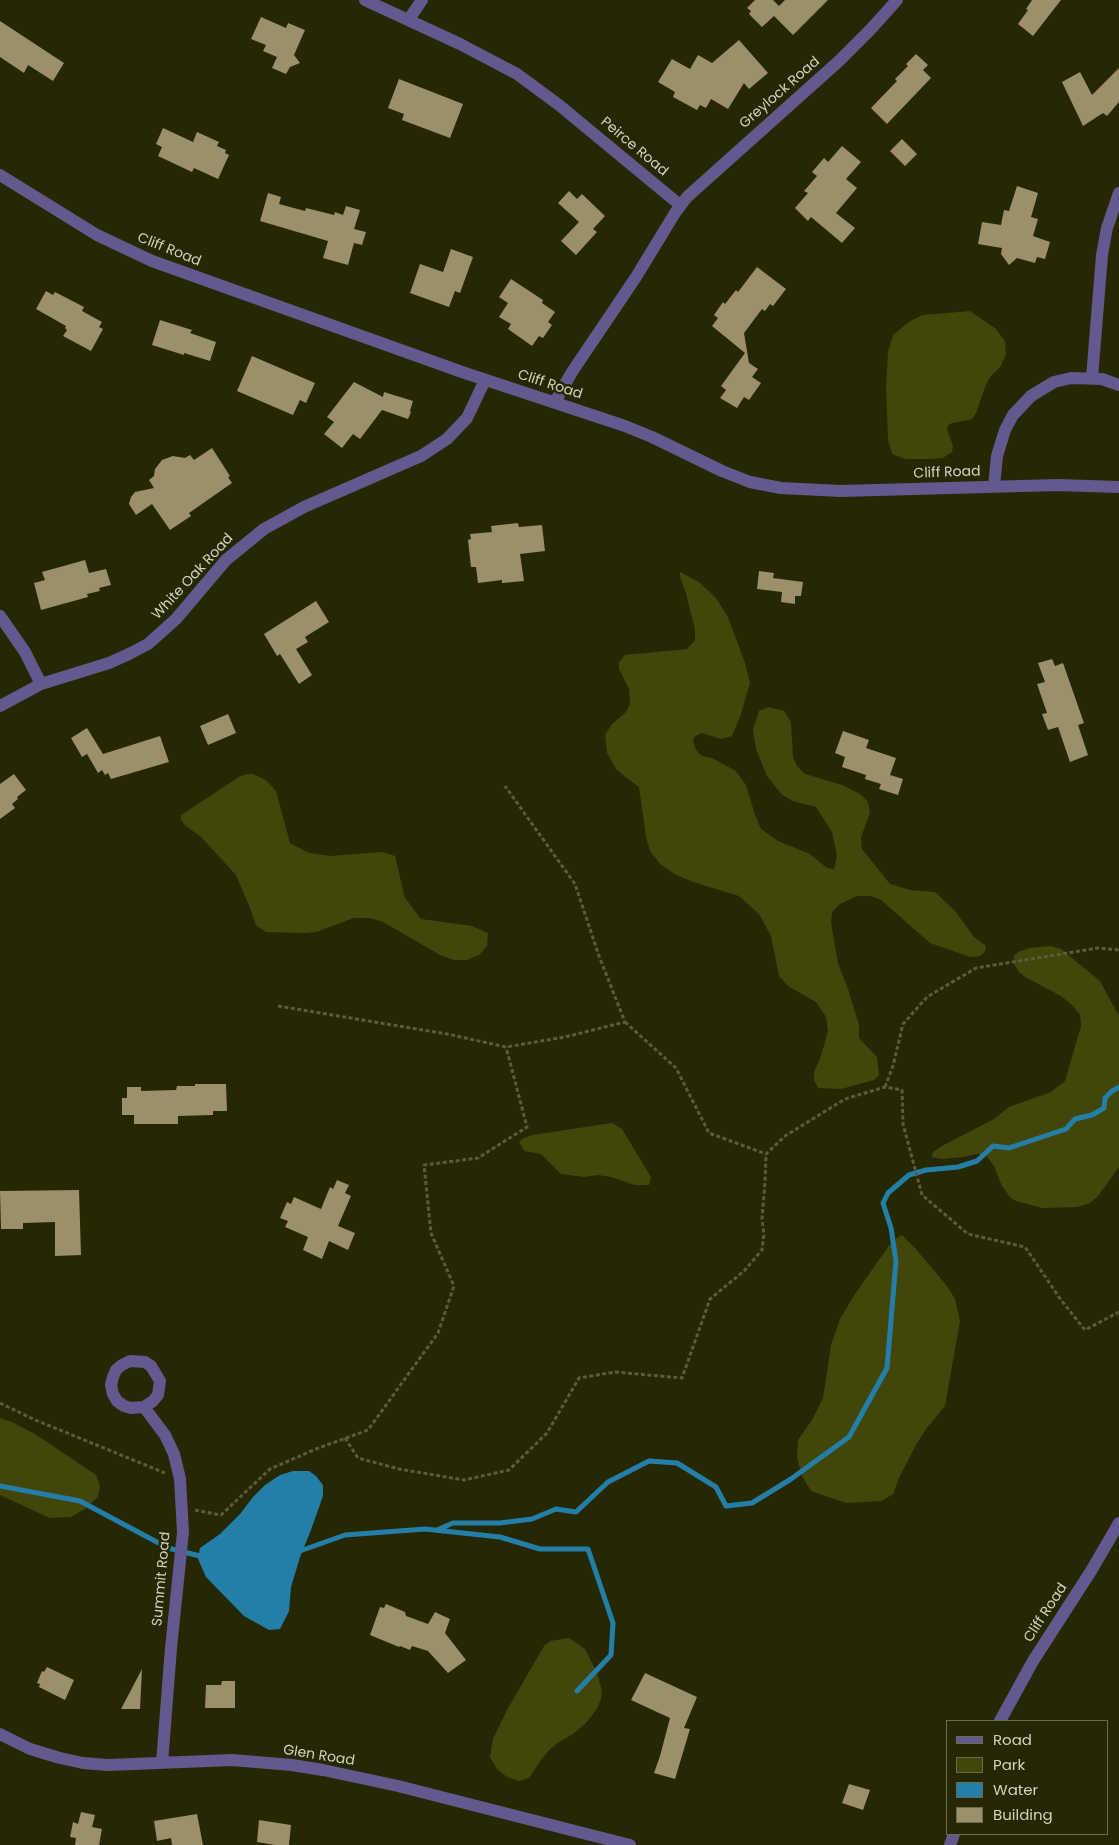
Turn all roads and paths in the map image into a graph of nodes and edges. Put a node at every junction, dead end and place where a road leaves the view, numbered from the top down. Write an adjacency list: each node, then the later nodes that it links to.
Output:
1 (365, 0): 4 (street, Peirce Road)
2 (422, 0): 4 (street)
3 (896, 0): 7 (street, Greylock Road)
4 (409, 20): 7 (street, Peirce Road)
5 (0, 175): 9 (street, Cliff Road)
6 (1119, 193): 8 (street)
7 (680, 205): 11 (street)
8 (1092, 378): 10 (street); 12 (street)
9 (485, 380): 11 (street, Cliff Road); 15 (street, White Oak Road)
10 (1119, 385)
11 (555, 402): 12 (street, Cliff Road)
12 (994, 486): 13 (street, Cliff Road)
13 (1119, 487)
14 (0, 616): 15 (street)
15 (41, 684): 16 (street, White Oak Road)
16 (0, 706)
17 (505, 786): 20 (path)
18 (1119, 950): 22 (path)
19 (278, 1006): 21 (path)
20 (625, 1022): 21 (path); 23 (path)
21 (506, 1047): 27 (path)
22 (885, 1087): 23 (path); 24 (path)
23 (766, 1154): 27 (path)
24 (1119, 1312)
25 (0, 1403): 28 (path)
26 (144, 1407): 28 (street, Summit Road)
27 (345, 1438): 29 (path)
28 (180, 1479): 29 (street, Summit Road)
29 (182, 1507): 33 (street, Summit Road)
30 (1119, 1522): 31 (street, Cliff Road)
31 (1001, 1720)
32 (0, 1734): 33 (street, Glen Road)
33 (162, 1763): 34 (street, Glen Road)
34 (630, 1845)

